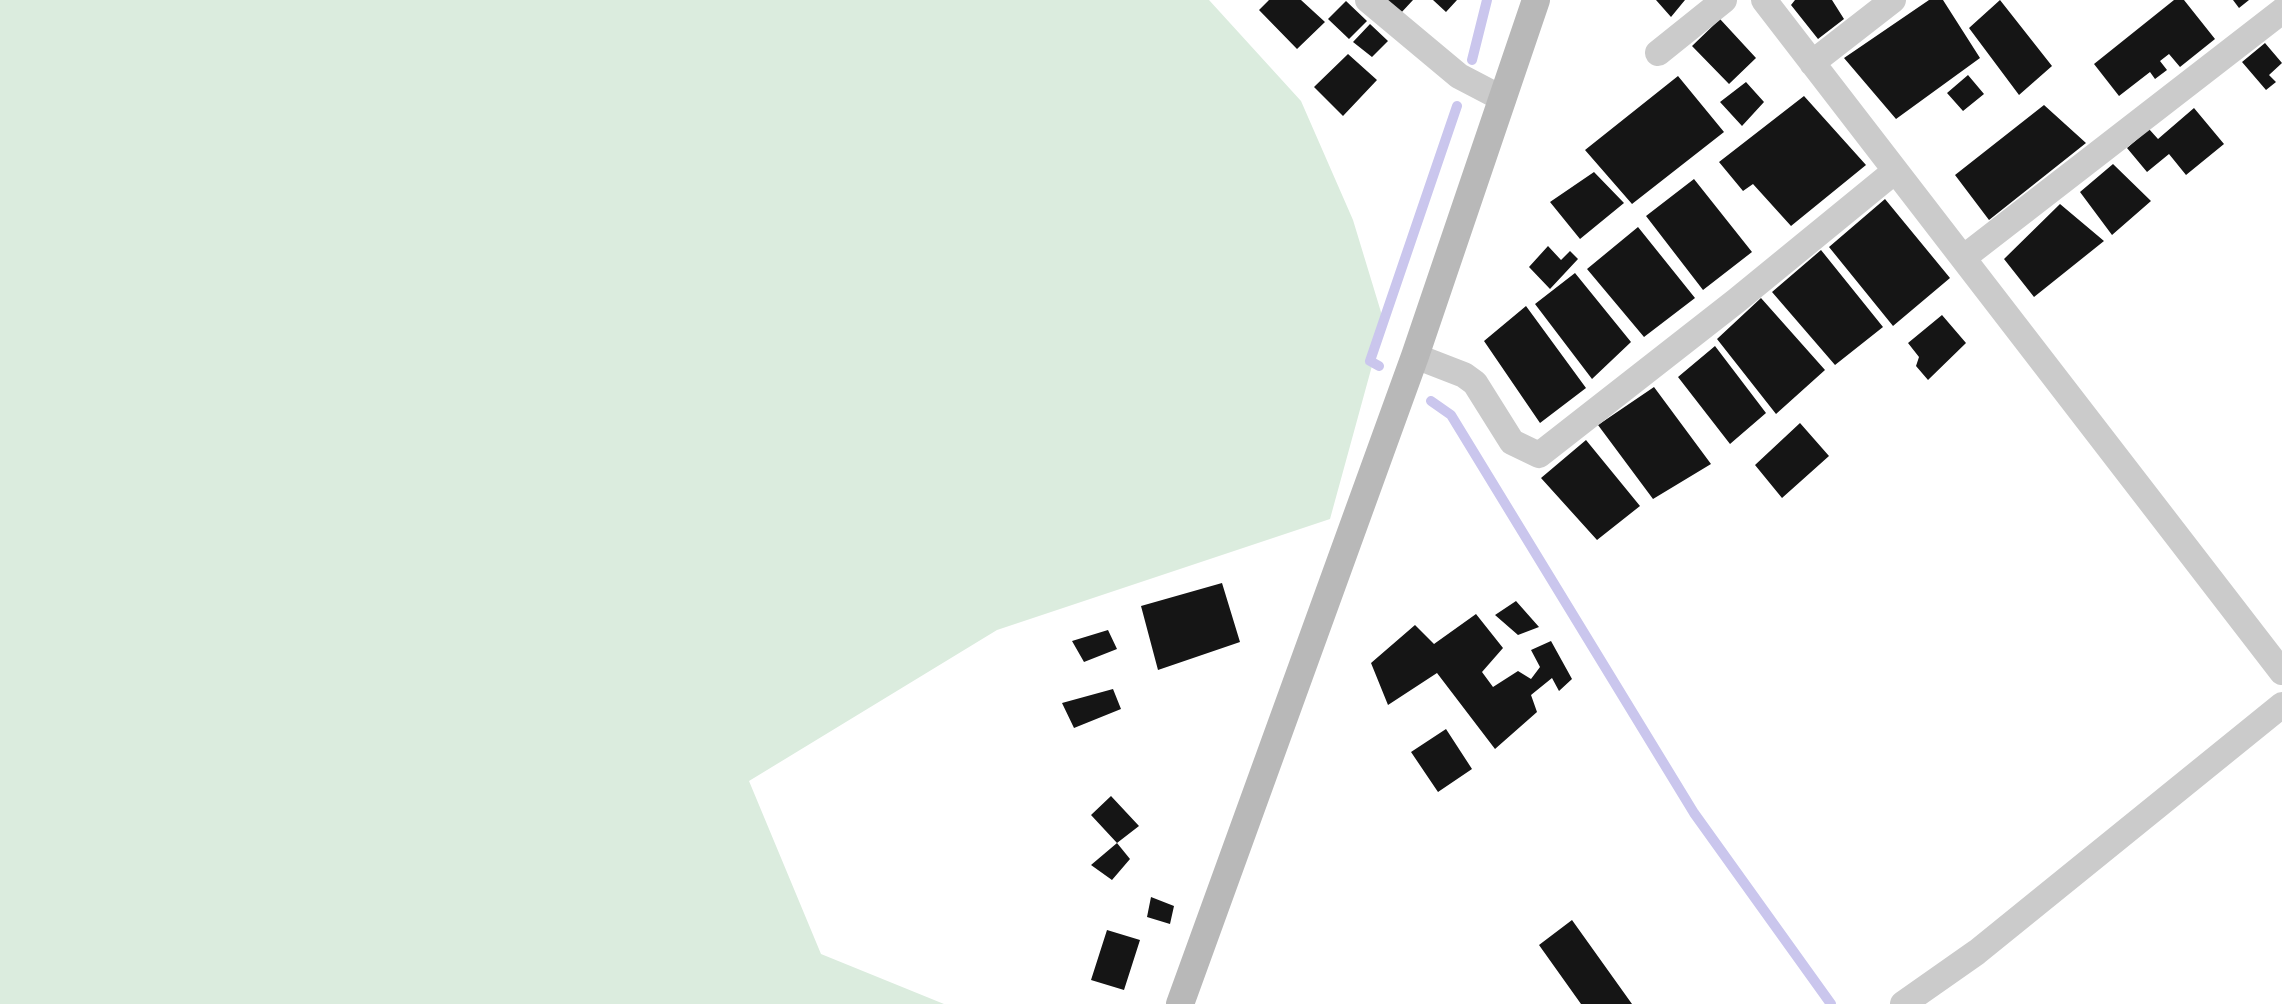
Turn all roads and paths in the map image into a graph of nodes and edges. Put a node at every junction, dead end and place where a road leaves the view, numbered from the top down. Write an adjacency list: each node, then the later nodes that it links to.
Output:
1 (1368, 0): 9 (street)
2 (1536, 0): 9 (street)
3 (1724, 0): 7 (street)
4 (1764, 0): 8 (street)
5 (1893, 0): 8 (street)
6 (2282, 11): 11 (street)
7 (1658, 53)
8 (1812, 63): 10 (street)
9 (1503, 100): 12 (street)
10 (1895, 170): 11 (street); 12 (street)
11 (1963, 258): 13 (street)
12 (1415, 356): 15 (street)
13 (2282, 672)
14 (2282, 705): 16 (street)
15 (1180, 1004)
16 (1903, 1004)

